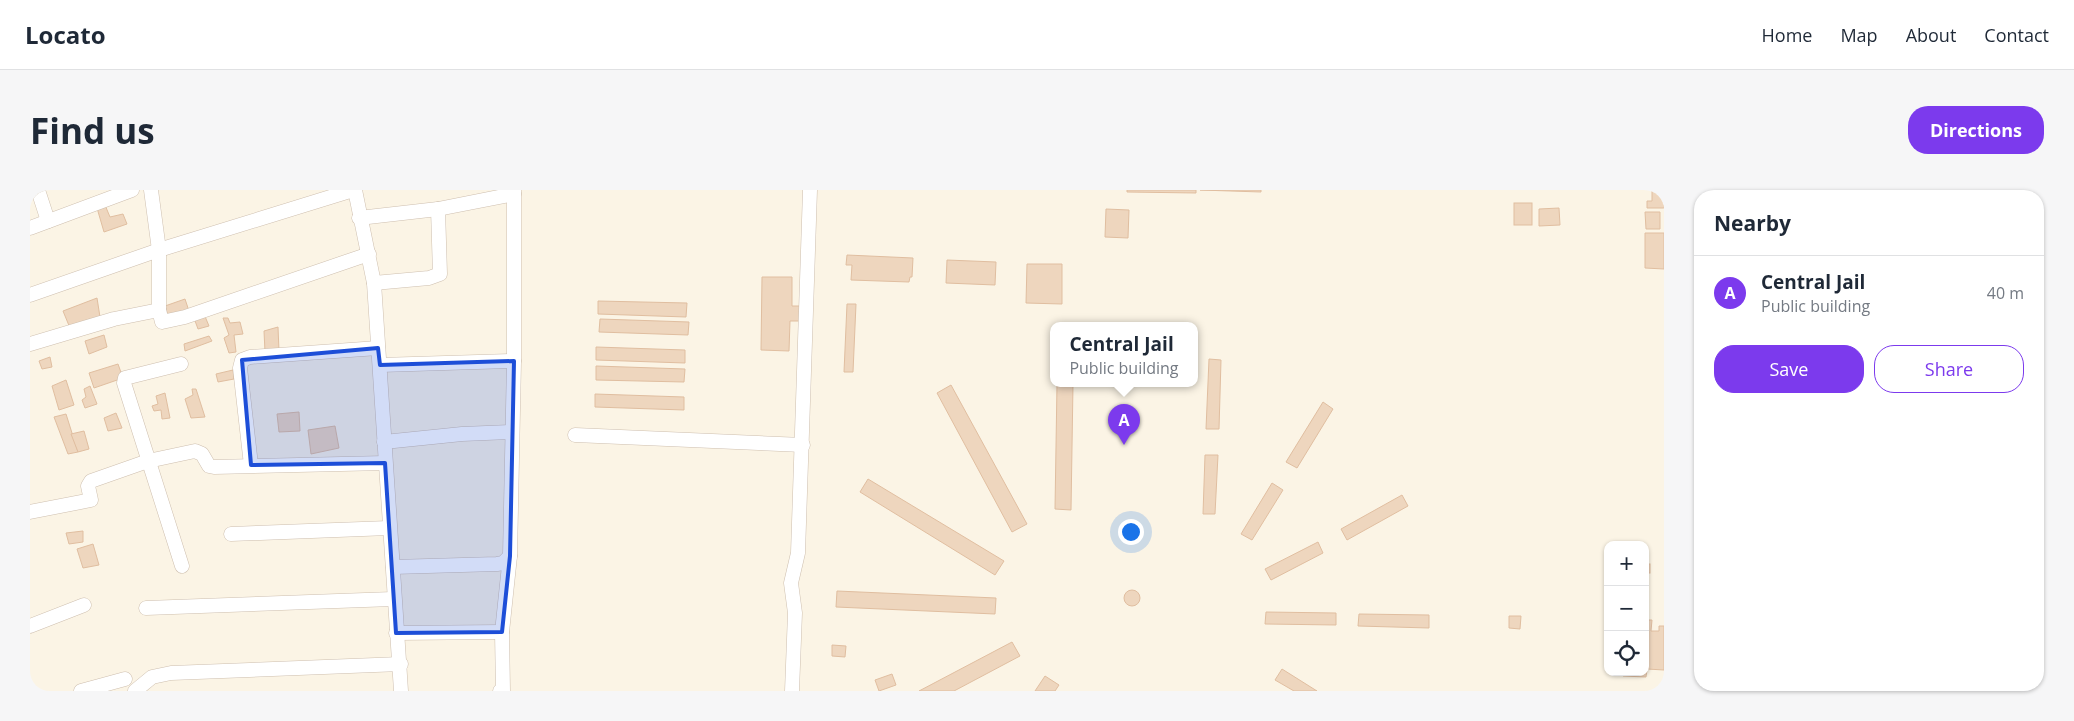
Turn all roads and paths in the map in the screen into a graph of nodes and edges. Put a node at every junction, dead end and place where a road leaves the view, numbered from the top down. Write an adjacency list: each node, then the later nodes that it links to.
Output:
1 (38, 190): 9 (street)
2 (132, 190): 9 (street)
3 (151, 190): 11 (street)
4 (354, 190): 8 (street); 11 (street)
5 (810, 190): 24 (street)
6 (514, 192): 7 (street); 18 (street)
7 (438, 209): 8 (street); 13 (street)
8 (360, 218): 12 (street)
9 (48, 221): 10 (street)
10 (30, 228)
11 (160, 250): 14 (street); 15 (street)
12 (368, 254): 13 (street); 15 (street)
13 (374, 283): 17 (street)
14 (30, 295)
15 (159, 310): 16 (street)
16 (30, 344)
17 (378, 348): 20 (street); 27 (street)
18 (514, 361): 20 (street); 21 (street)
19 (181, 364): 25 (street)
20 (380, 365): 23 (street)
21 (512, 432): 23 (street); 31 (street)
22 (575, 435): 24 (street)
23 (384, 442): 26 (street)
24 (803, 445): 46 (street)
25 (148, 460): 27 (street); 28 (street); 32 (street)
26 (386, 462): 27 (street); 29 (street)
27 (251, 465)
28 (30, 512)
29 (389, 528): 30 (street); 33 (street)
30 (231, 534)
31 (510, 556): 33 (street); 38 (street)
32 (182, 566)
33 (393, 566): 34 (street)
34 (393, 599): 36 (street); 39 (street)
35 (84, 605): 37 (street)
36 (146, 608)
37 (30, 626)
38 (502, 632): 39 (street); 45 (street)
39 (396, 633): 40 (street)
40 (400, 664): 43 (street); 44 (street)
41 (125, 679): 42 (street)
42 (81, 691)
43 (135, 691)
44 (400, 691)
45 (500, 691)
46 (792, 691)

